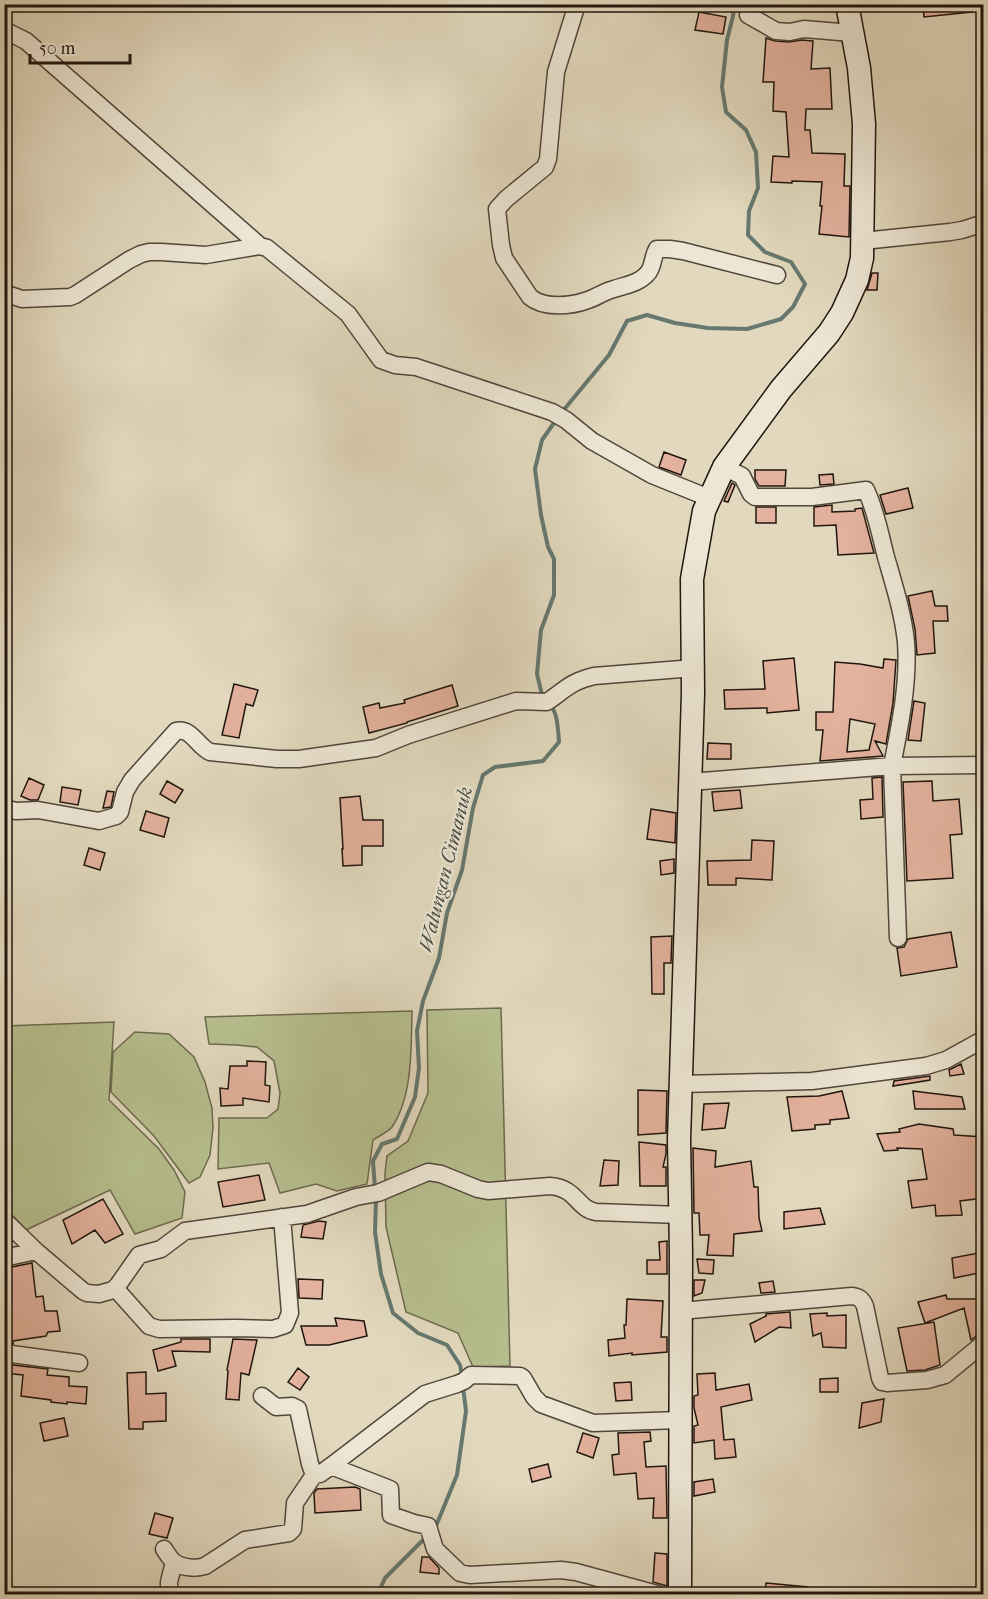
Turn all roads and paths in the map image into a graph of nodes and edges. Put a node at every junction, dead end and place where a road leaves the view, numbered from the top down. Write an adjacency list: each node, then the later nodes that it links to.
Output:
1 (577, 4): 9 (street)
2 (847, 4): 5 (street)
3 (748, 15): 5 (street)
4 (4, 30): 8 (street)
5 (852, 33): 7 (street)
6 (984, 223): 7 (street)
7 (862, 241): 11 (street)
8 (260, 246): 10 (street); 12 (street)
9 (777, 275)
10 (4, 293)
11 (724, 467): 12 (street); 15 (street)
12 (709, 498): 13 (street)
13 (694, 668): 16 (street); 17 (street)
14 (983, 765): 15 (street)
15 (892, 766): 16 (street); 18 (street)
16 (690, 782): 20 (street)
17 (4, 808)
18 (898, 938)
19 (984, 1039): 20 (street)
20 (681, 1084): 21 (street)
21 (680, 1215): 22 (street); 27 (street)
22 (282, 1217): 26 (street); 26 (street)
23 (5, 1221): 24 (street)
24 (36, 1251): 25 (street); 26 (street)
25 (4, 1257)
26 (115, 1288)
27 (680, 1311): 28 (street); 32 (street)
28 (984, 1343)
29 (4, 1353): 30 (street)
30 (79, 1363)
31 (262, 1396): 34 (street)
32 (680, 1420): 33 (street); 37 (street)
33 (332, 1466): 34 (street); 36 (street)
34 (312, 1470): 35 (street)
35 (169, 1594)
36 (657, 1594)
37 (680, 1594)

